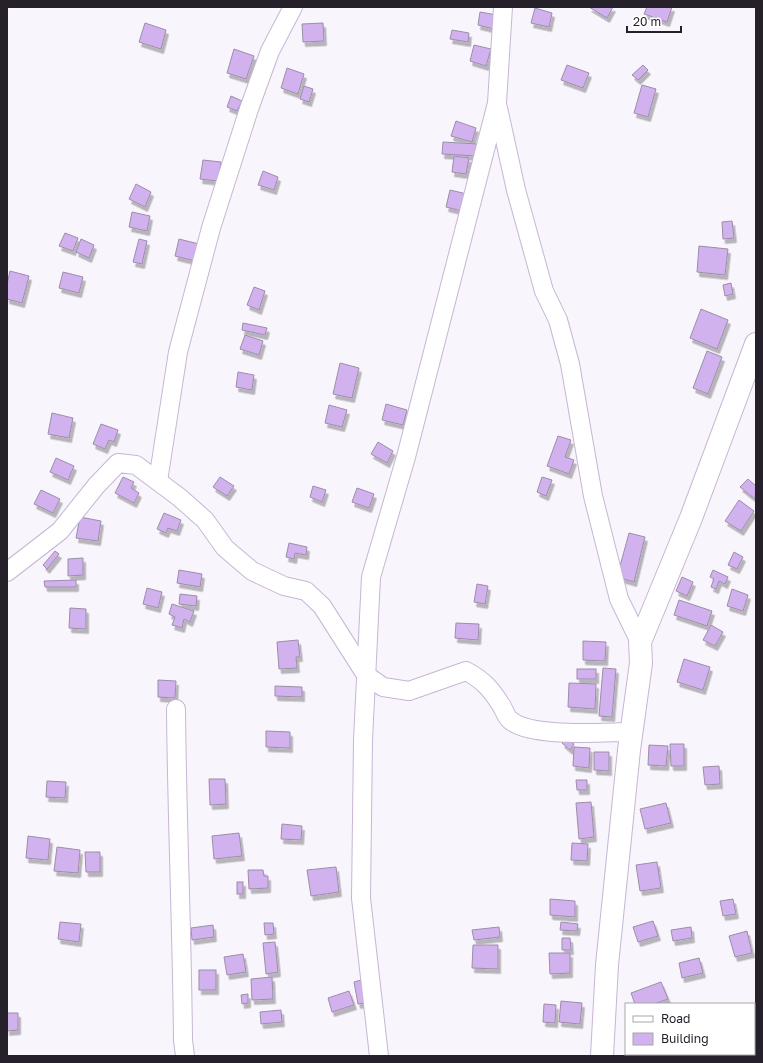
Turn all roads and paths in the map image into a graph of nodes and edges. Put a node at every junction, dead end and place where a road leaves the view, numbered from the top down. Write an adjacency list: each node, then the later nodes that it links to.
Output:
1 (293, 7): 5 (street)
2 (503, 7): 3 (street)
3 (497, 103): 7 (street); 8 (street)
4 (756, 344): 7 (street)
5 (158, 481): 6 (street); 8 (street)
6 (7, 572)
7 (640, 642): 10 (street)
8 (366, 675): 10 (street); 12 (street)
9 (176, 709): 11 (street)
10 (631, 732): 13 (street)
11 (185, 1056)
12 (379, 1056)
13 (602, 1056)

